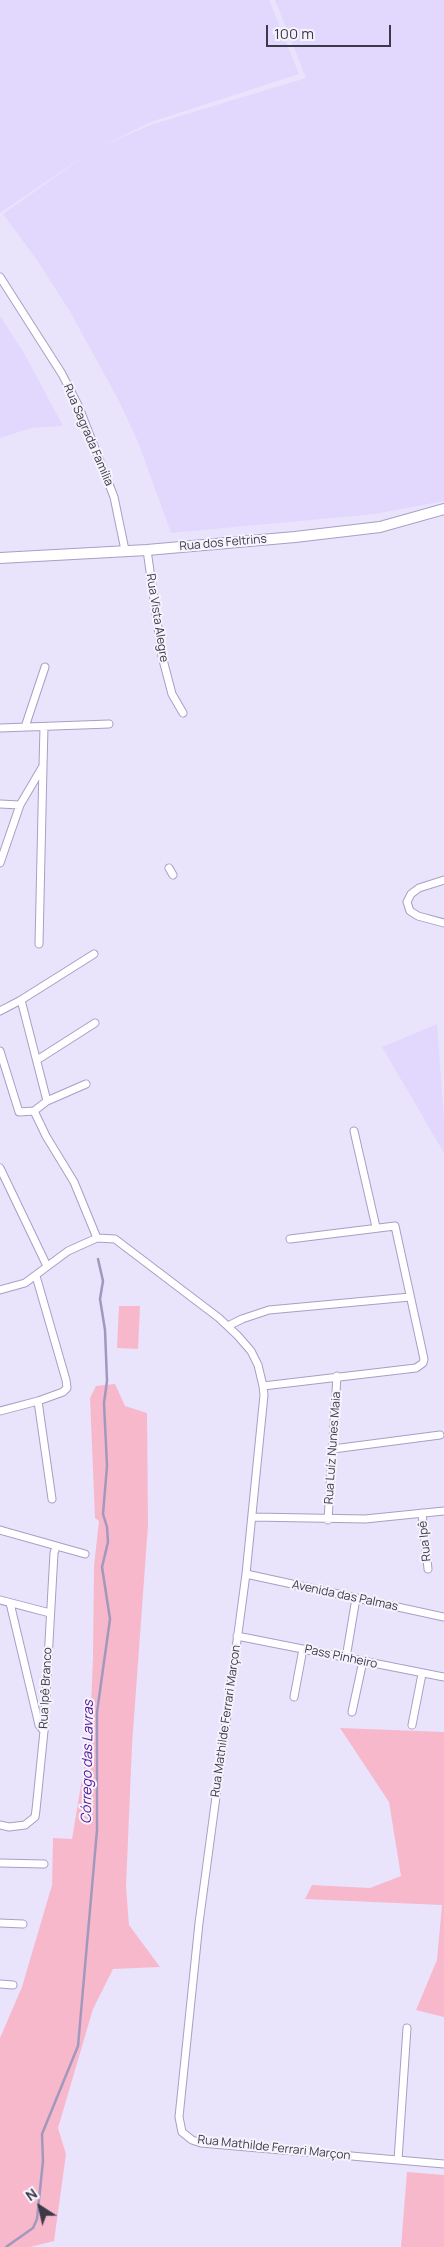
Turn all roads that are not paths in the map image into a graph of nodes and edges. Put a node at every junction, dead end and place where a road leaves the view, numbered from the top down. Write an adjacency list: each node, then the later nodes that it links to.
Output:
1 (0, 277): 3 (street, Rua Sagrada Família)
2 (444, 509): 4 (street, Rua dos Feltrins)
3 (126, 550): 4 (street, Rua dos Feltrins); 5 (street, Rua dos Feltrins)
4 (147, 550): 7 (street, Rua Vista Alegre)
5 (0, 558)
6 (45, 667): 9 (street)
7 (183, 713)
8 (109, 724): 10 (street)
9 (25, 727): 10 (street); 11 (street)
10 (44, 727): 12 (street)
11 (0, 728)
12 (43, 766): 14 (street); 18 (street)
13 (0, 804): 14 (street)
14 (20, 805): 15 (street)
15 (0, 863)
16 (444, 880): 17 (street)
17 (444, 923)
18 (39, 944)
19 (94, 954): 20 (street)
20 (21, 1000): 21 (street); 24 (street)
21 (0, 1010)
22 (95, 1023): 24 (street)
23 (0, 1051): 27 (street)
24 (37, 1060): 26 (street)
25 (86, 1084): 26 (street)
26 (47, 1101): 27 (street)
27 (34, 1111): 31 (street)
28 (354, 1131): 30 (street)
29 (0, 1168): 33 (street)
30 (376, 1228): 32 (street); 36 (street)
31 (97, 1238): 33 (street); 37 (street, Rua Mathilde Ferrari Marçon)
32 (290, 1239)
33 (47, 1266): 34 (street)
34 (36, 1276): 35 (street); 40 (street)
35 (0, 1290)
36 (410, 1297): 37 (street); 38 (street)
37 (228, 1326): 39 (street, Rua Mathilde Ferrari Marçon)
38 (337, 1376): 39 (street); 43 (street, Rua Luíz Nunes Maia)
39 (263, 1386): 47 (street, Rua Mathilde Ferrari Marçon)
40 (38, 1401): 41 (street); 44 (street)
41 (0, 1411)
42 (440, 1435): 43 (street)
43 (333, 1449): 48 (street, Rua Luíz Nunes Maia)
44 (52, 1499)
45 (444, 1511): 46 (street)
46 (422, 1513): 48 (street); 52 (street, Rua Ipê)
47 (253, 1517): 48 (street); 53 (street, Rua Mathilde Ferrari Marçon)
48 (328, 1520)
49 (0, 1530): 50 (street)
50 (56, 1547): 51 (street); 57 (street, Rua Ipê Branco)
51 (85, 1554)
52 (428, 1569)
53 (246, 1574): 54 (street, Avenida das Palmas); 59 (street, Rua Mathilde Ferrari Marçon)
54 (356, 1598): 58 (street, Avenida das Palmas); 61 (street)
55 (0, 1600): 56 (street)
56 (10, 1603): 57 (street); 68 (street)
57 (50, 1614): 68 (street, Rua Ipê Branco)
58 (444, 1617)
59 (238, 1636): 60 (street, Pass Pinheiro); 77 (street, Rua Mathilde Ferrari Marçon)
60 (303, 1649): 61 (street, Pass Pinheiro); 65 (street)
61 (346, 1658): 62 (street, Pass Pinheiro)
62 (363, 1661): 63 (street, Pass Pinheiro); 66 (street)
63 (422, 1674): 64 (street, Pass Pinheiro); 67 (street)
64 (444, 1677)
65 (294, 1697)
66 (352, 1712)
67 (412, 1725)
68 (44, 1731): 69 (street, Rua Ipê Branco)
69 (0, 1825)
70 (0, 1863): 71 (street)
71 (44, 1864)
72 (0, 1923): 73 (street)
73 (23, 1924)
74 (0, 1984): 75 (street)
75 (13, 1985)
76 (407, 2028): 77 (street)
77 (398, 2160): 78 (street, Rua Mathilde Ferrari Marçon)
78 (444, 2164)

